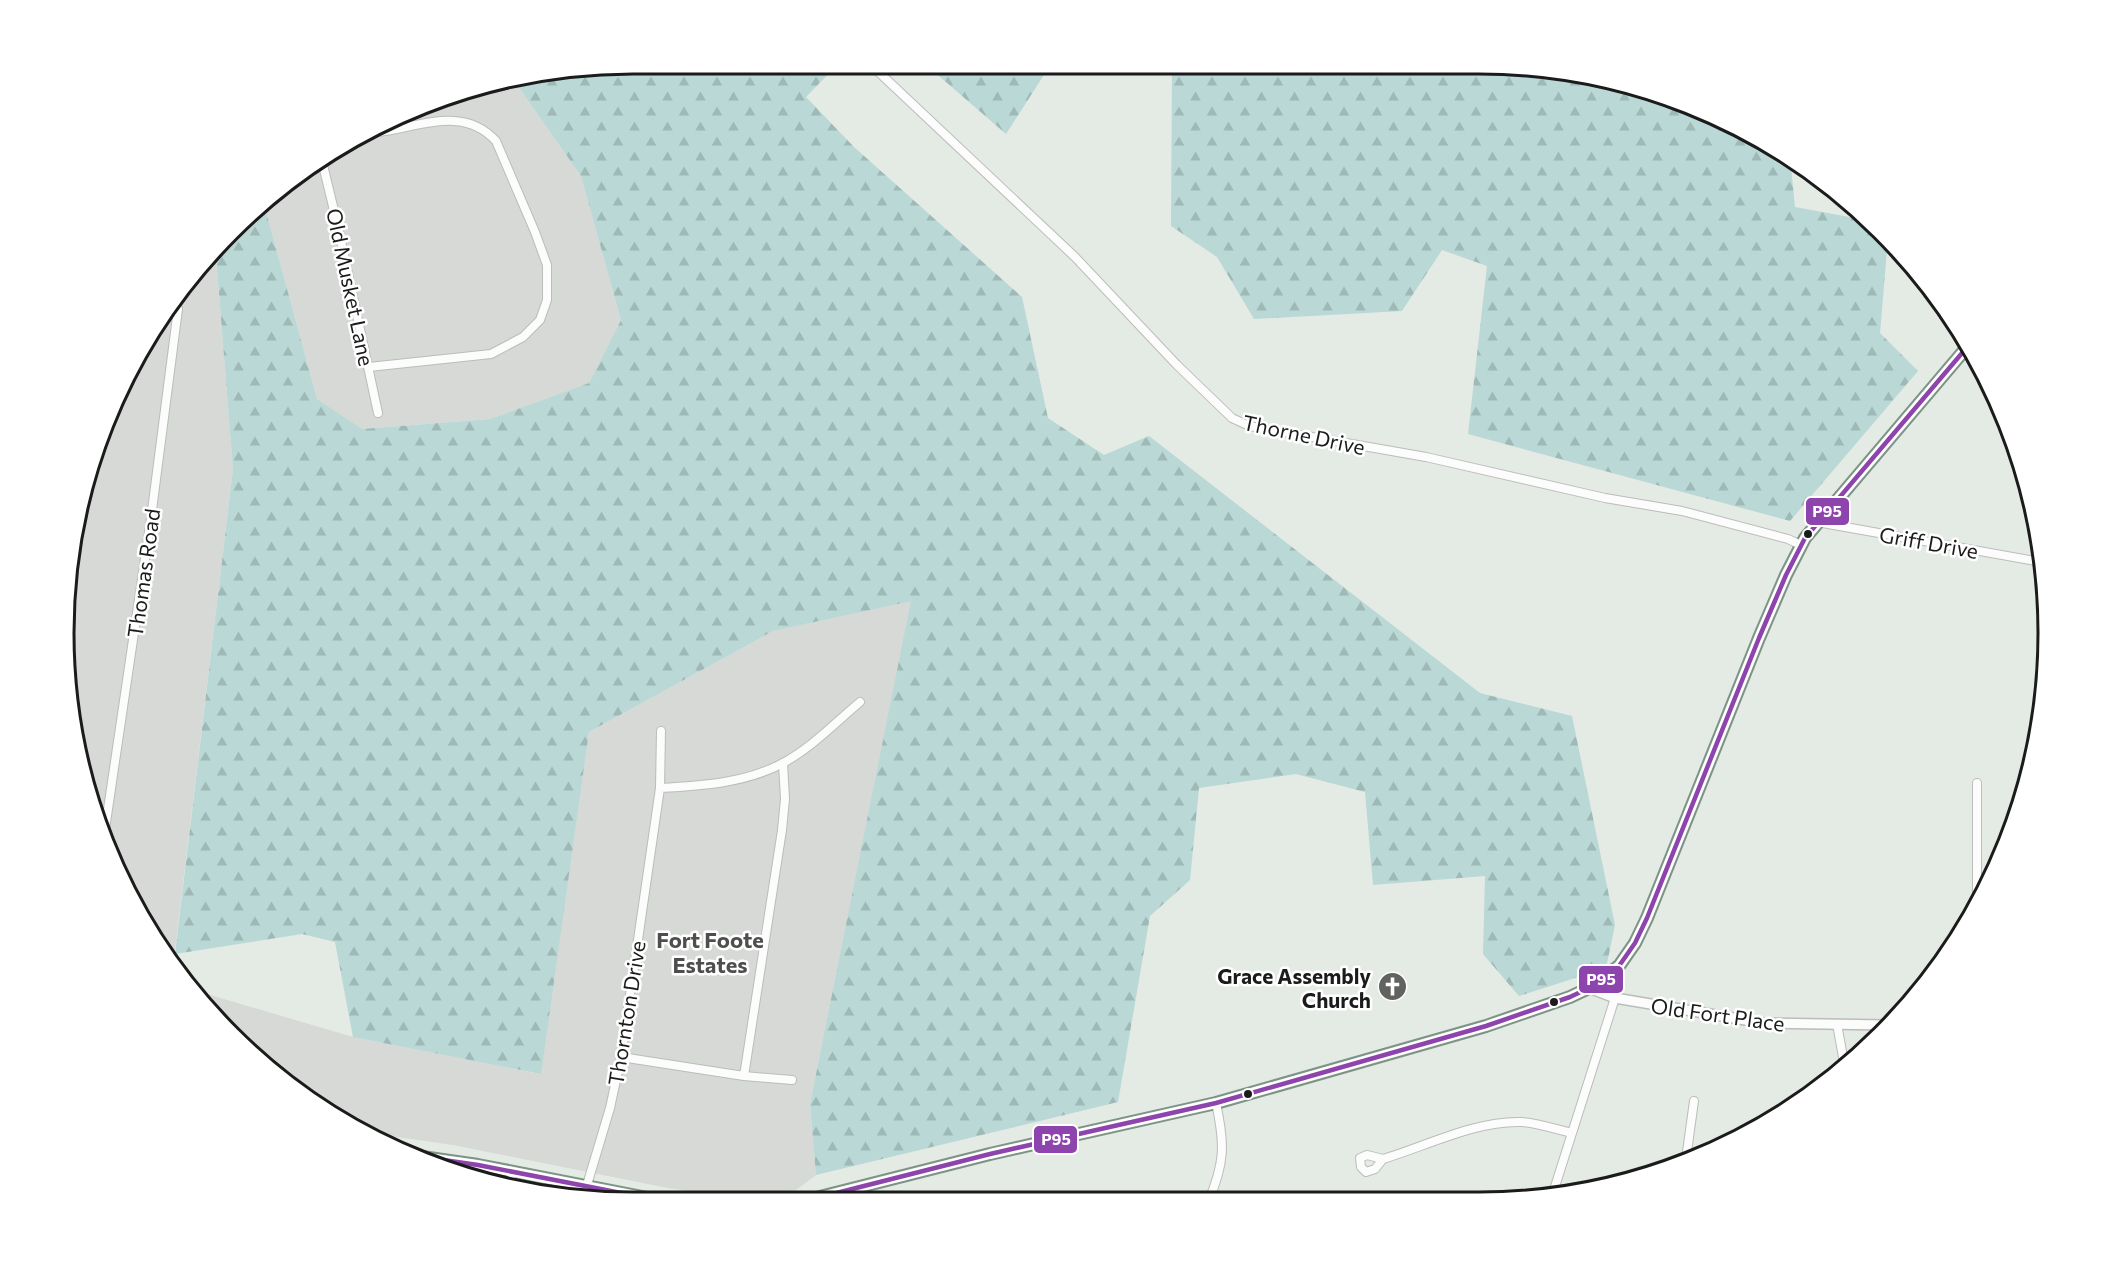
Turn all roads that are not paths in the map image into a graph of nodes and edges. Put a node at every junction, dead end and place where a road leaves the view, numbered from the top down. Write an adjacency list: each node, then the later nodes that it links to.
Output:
1 (881, 74): 9 (street, Thorne Drive)
2 (387, 131): 6 (street)
3 (323, 167): 6 (street, Old Musket Lane)
4 (177, 309): 16 (street, Thomas Road)
5 (1963, 352): 8 (main road)
6 (369, 367): 7 (street, Old Musket Lane)
7 (378, 413)
8 (1817, 522): 9 (main road); 10 (street, Griff Drive)
9 (1801, 545): 18 (main road)
10 (2033, 561)
11 (860, 702): 13 (street)
12 (661, 731): 15 (street, Thornton Drive)
13 (783, 763): 15 (street); 24 (street)
14 (1977, 783): 17 (street)
15 (660, 788): 23 (street, Thornton Drive)
16 (106, 821)
17 (1977, 886)
18 (1589, 988): 19 (street, Old Fort Place); 27 (main road)
19 (1615, 998): 20 (street, Old Fort Place); 28 (street)
20 (1837, 1024): 21 (street, Old Fort Place); 22 (street)
21 (1878, 1025)
22 (1843, 1057)
23 (621, 1058): 24 (street); 34 (street, Thornton Drive)
24 (744, 1076): 25 (street)
25 (792, 1080)
26 (1694, 1101): 29 (street)
27 (1216, 1103): 37 (main road); 38 (street)
28 (1572, 1133): 30 (street); 35 (street)
29 (1687, 1152)
30 (1383, 1160)
31 (450, 1162): 32 (main road)
32 (512, 1172): 33 (street); 34 (main road)
33 (510, 1179)
34 (587, 1185): 36 (main road)
35 (1555, 1187)
36 (618, 1192)
37 (840, 1192)
38 (1211, 1192)

